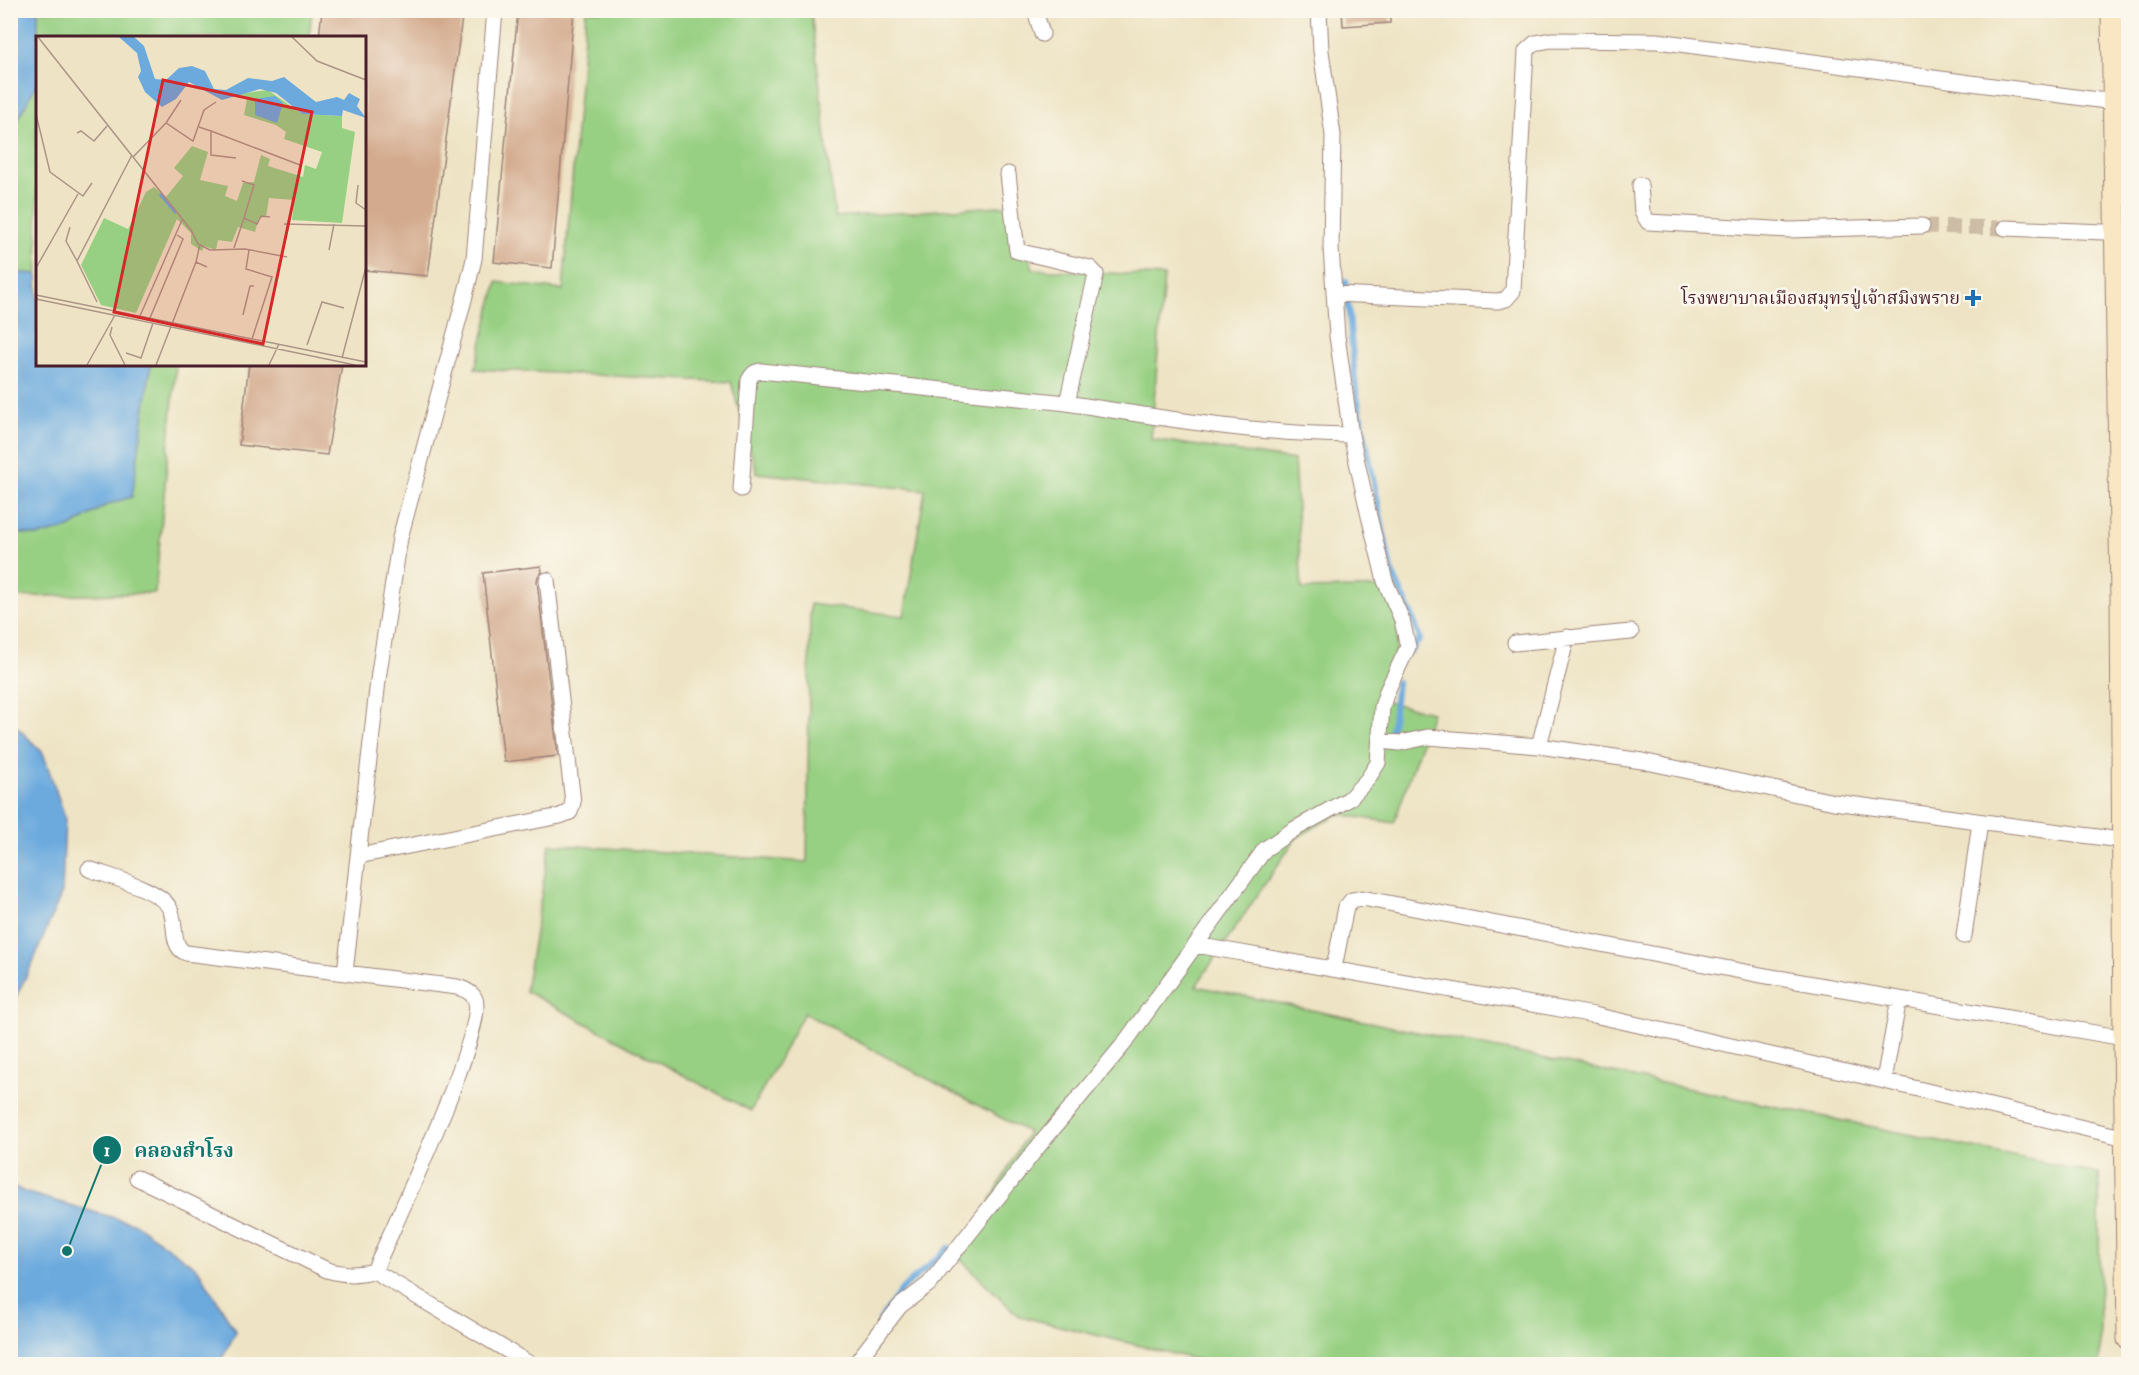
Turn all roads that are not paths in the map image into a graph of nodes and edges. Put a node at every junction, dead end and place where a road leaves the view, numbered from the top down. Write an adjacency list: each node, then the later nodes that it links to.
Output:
1 (495, 10): 24 (street)
2 (1035, 10): 5 (street)
3 (1319, 10): 12 (street)
4 (2112, 10): 6 (main road)
5 (1042, 34)
6 (2113, 102): 11 (main road); 12 (street)
7 (1008, 174): 13 (street)
8 (1640, 185): 9 (street)
9 (1922, 226)
10 (2005, 228): 11 (street)
11 (2122, 233): 23 (main road)
12 (1341, 293): 14 (street)
13 (1067, 403): 14 (street); 15 (street)
14 (1351, 435): 20 (street)
15 (741, 489)
16 (547, 580): 24 (street)
17 (1631, 632): 18 (street)
18 (1567, 637): 19 (street); 21 (street)
19 (1515, 643)
20 (1382, 741): 21 (street); 27 (street)
21 (1539, 746): 22 (street)
22 (1980, 822): 23 (street); 26 (street)
23 (2125, 840): 31 (main road)
24 (358, 856): 29 (street)
25 (89, 869): 29 (street)
26 (1964, 936)
27 (1206, 947): 28 (street); 38 (street)
28 (1334, 969): 30 (street); 32 (street)
29 (345, 973): 35 (street)
30 (1899, 999): 31 (street); 32 (street)
31 (2124, 1038): 33 (main road)
32 (1884, 1080): 33 (street)
33 (2126, 1137): 36 (main road)
34 (137, 1178): 35 (street)
35 (374, 1271): 37 (street)
36 (2128, 1339)
37 (530, 1365)
38 (855, 1365)

